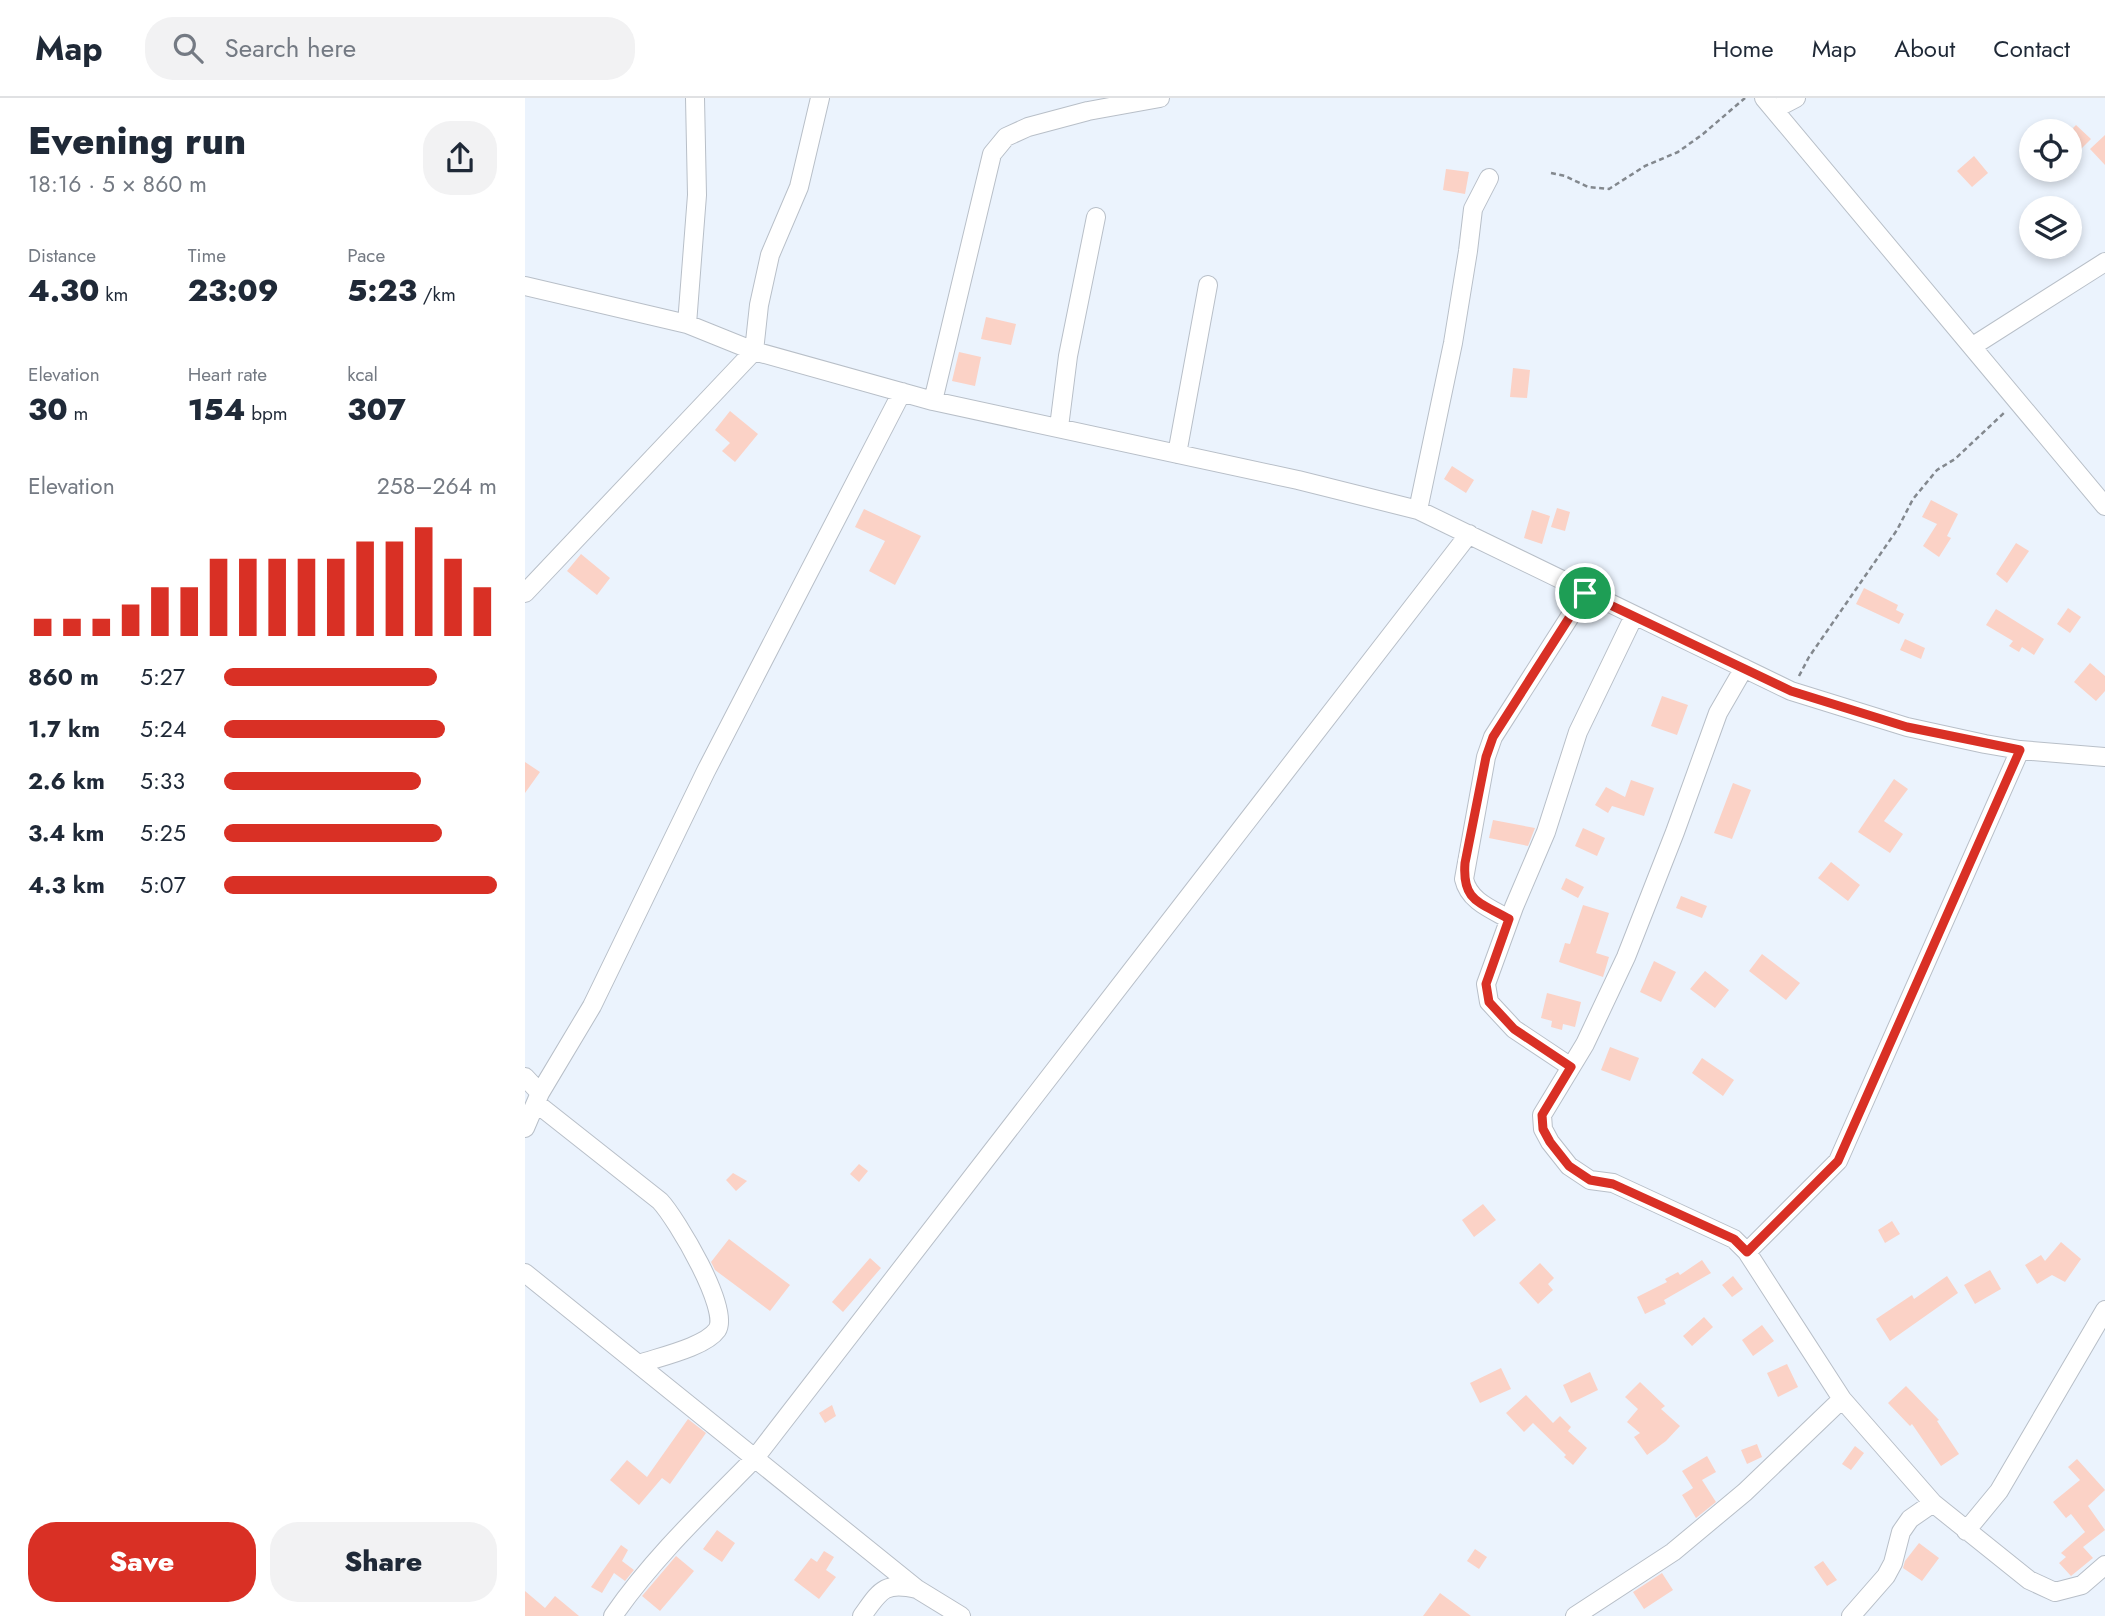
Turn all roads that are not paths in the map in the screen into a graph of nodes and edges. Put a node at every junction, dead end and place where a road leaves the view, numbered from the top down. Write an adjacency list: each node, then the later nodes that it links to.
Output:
1 (695, 98): 11 (street)
2 (820, 98): 13 (street)
3 (1160, 98): 15 (street)
4 (1795, 98): 5 (street)
5 (1770, 104): 12 (street)
6 (1489, 178): 19 (street)
7 (1096, 217): 16 (street)
8 (2105, 262): 12 (street)
9 (1208, 285): 17 (street)
10 (525, 286): 11 (street)
11 (687, 324): 13 (street)
12 (1973, 346): 18 (street)
13 (754, 351): 14 (street); 21 (street)
14 (902, 392): 15 (street); 30 (street)
15 (933, 401): 16 (street)
16 (1059, 427): 17 (street)
17 (1177, 454): 19 (street)
18 (2105, 506)
19 (1418, 510): 20 (street)
20 (1469, 534): 22 (street); 37 (street)
21 (525, 593)
22 (1585, 593): 23 (street); 27 (street)
23 (1634, 616): 24 (street); 27 (street)
24 (1744, 668): 25 (street); 28 (street)
25 (2020, 750): 26 (street); 32 (street)
26 (2105, 757)
27 (1509, 919): 28 (street)
28 (1571, 1067): 32 (street)
29 (525, 1077): 30 (street)
30 (538, 1098): 31 (street); 35 (street)
31 (525, 1128)
32 (1747, 1252): 36 (street)
33 (525, 1273): 35 (street)
34 (2105, 1310): 39 (street)
35 (639, 1364): 37 (street)
36 (1842, 1399): 38 (street); 45 (street)
37 (755, 1458): 41 (street); 42 (street)
38 (1933, 1503): 39 (street); 46 (street)
39 (1966, 1531): 40 (street)
40 (2105, 1565)
41 (917, 1589): 43 (street); 44 (street)
42 (613, 1616)
43 (862, 1616)
44 (961, 1616)
45 (1575, 1616)
46 (1851, 1616)

